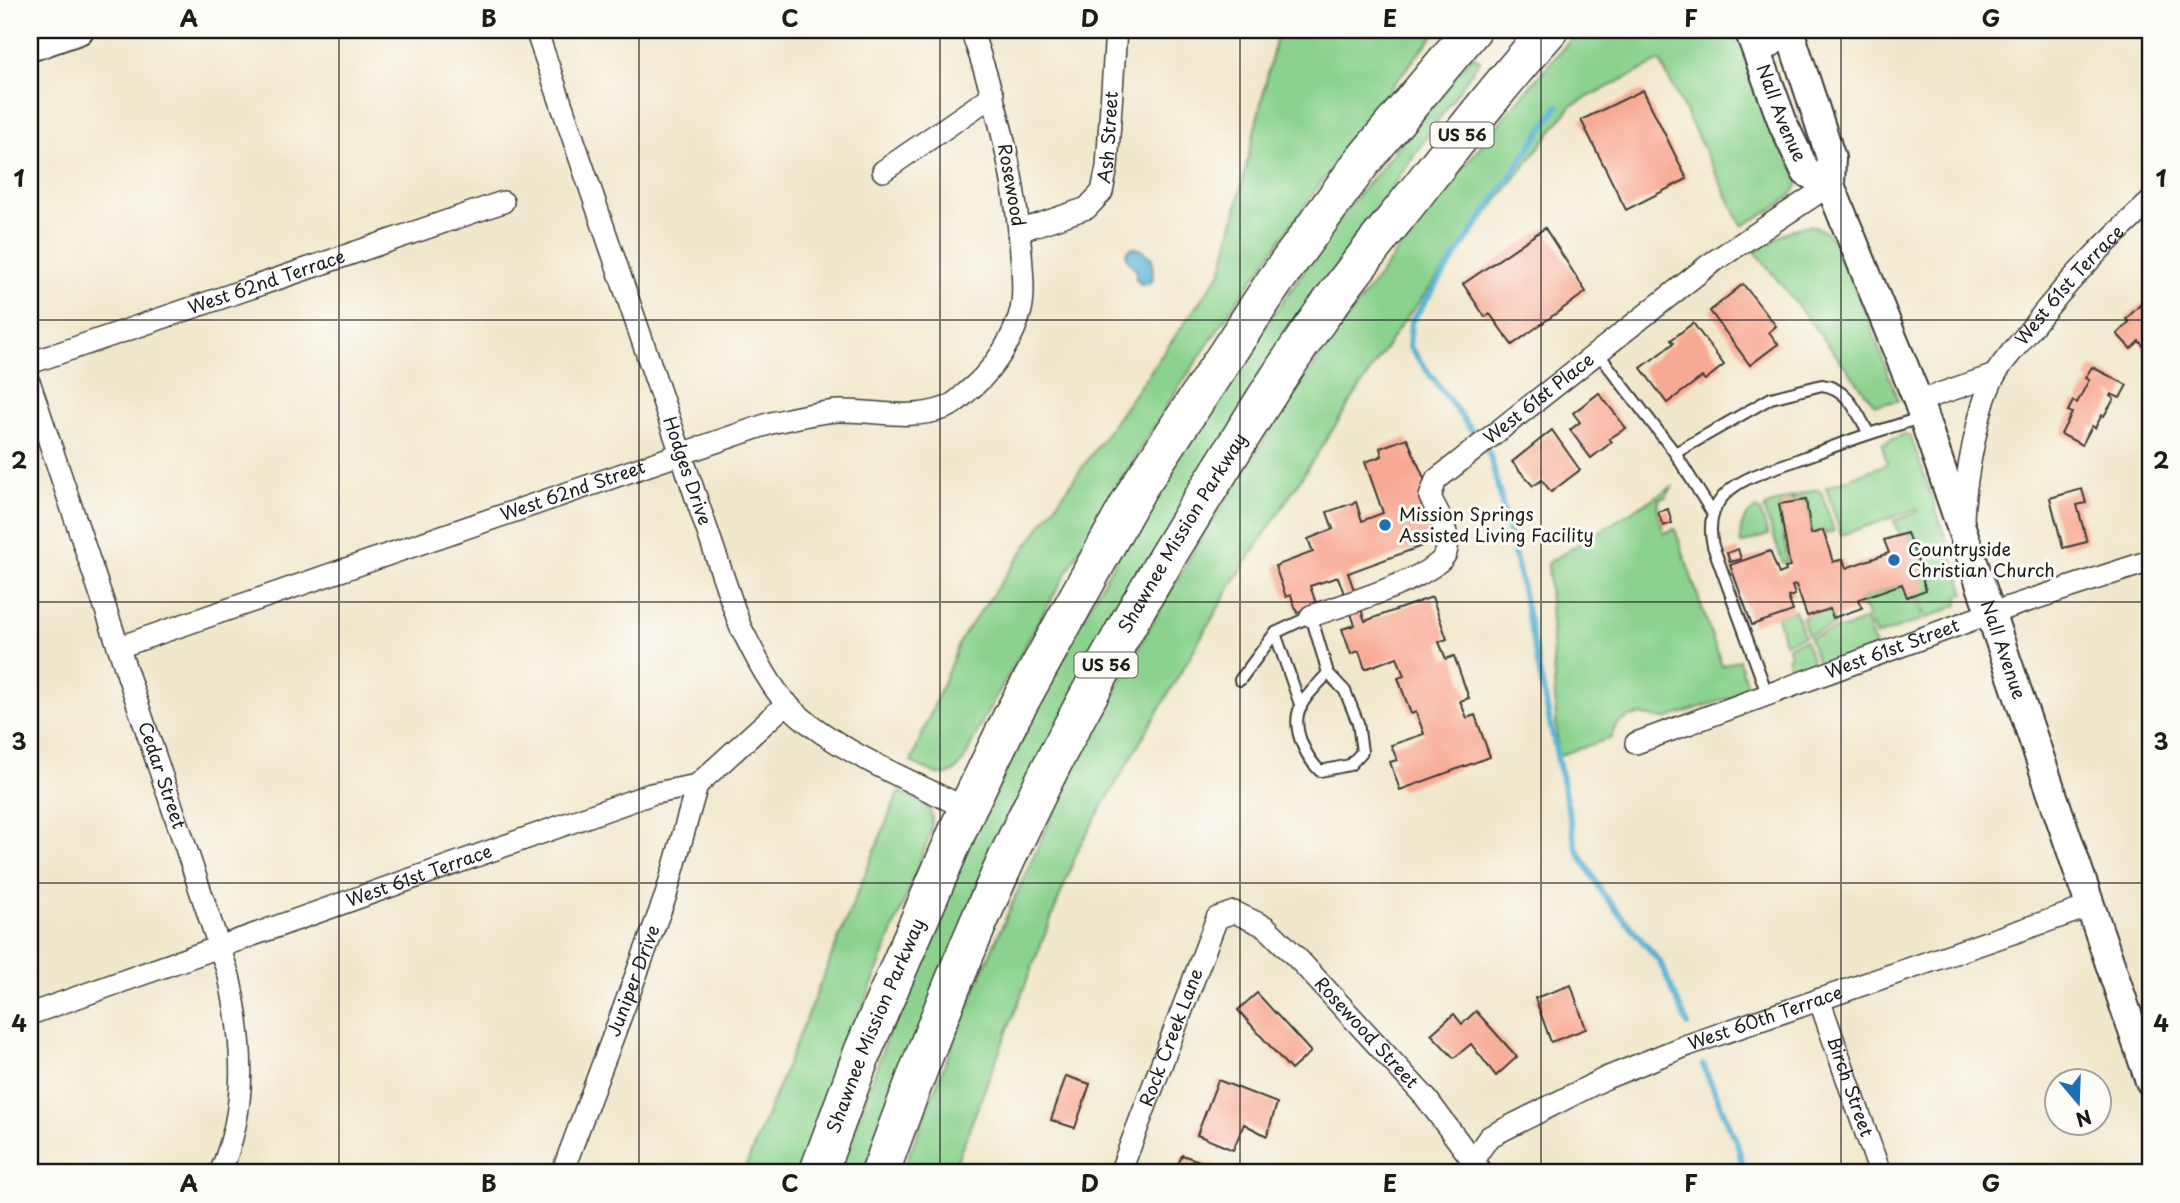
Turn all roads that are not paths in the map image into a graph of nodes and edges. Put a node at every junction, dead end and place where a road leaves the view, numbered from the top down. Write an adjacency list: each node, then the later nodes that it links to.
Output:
1 (79, 30): 9 (main road)
2 (536, 30): 24 (street, Hodges Drive)
3 (971, 30): 10 (street, Rosewood)
4 (1116, 30): 15 (street, Ash Street)
5 (1472, 30): 39 (highway, Shawnee Mission Parkway / US 56)
6 (1549, 30): 50 (highway, Shawnee Mission Parkway / US 56)
7 (1790, 30): 8 (street); 12 (main road, Nall Avenue)
8 (1754, 42): 12 (main road, Nall Avenue)
9 (30, 47)
10 (993, 95): 11 (street); 15 (street, Rosewood)
11 (883, 171)
12 (1830, 185): 17 (street, West 61st Place); 21 (main road, Nall Avenue)
13 (503, 202): 18 (street, West 62nd Terrace)
14 (2150, 202): 19 (street, West 61st Terrace)
15 (1019, 231): 16 (street, Rosewood)
16 (1008, 342): 24 (street, West 62nd Street)
17 (1598, 353): 23 (lane); 29 (street, West 61st Place)
18 (30, 363)
19 (1995, 375): 21 (street); 26 (street, West 61st Terrace)
20 (30, 384): 31 (street, Cedar Street)
21 (1920, 409): 22 (lane); 26 (main road, Nall Avenue)
22 (1869, 434): 23 (lane); 25 (lane)
23 (1675, 453): 25 (lane)
24 (681, 454): 31 (street, West 62nd Street); 35 (street, Hodges Drive)
25 (1713, 514): 34 (lane)
26 (1965, 538): 28 (main road, Nall Avenue)
27 (2150, 561): 28 (street, West 61st Street)
28 (1991, 613): 34 (street, West 61st Street); 40 (main road, Nall Avenue)
29 (1311, 616): 30 (lane); 32 (lane)
30 (1275, 633): 33 (lane); 36 (lane)
31 (119, 647): 42 (street, Cedar Street)
32 (1328, 673): 36 (lane); 36 (lane)
33 (1240, 680)
34 (1768, 696): 37 (street, West 61st Street)
35 (787, 703): 38 (street); 39 (street, Hodges Drive)
36 (1301, 708)
37 (1636, 743)
38 (697, 785): 42 (street, West 61st Terrace); 48 (street, Juniper Drive)
39 (967, 810): 49 (highway, Shawnee Mission Parkway / US 56)
40 (2091, 906): 43 (street, West 60th Terrace); 45 (main road, Nall Avenue)
41 (1234, 912): 46 (street, Rosewood Street); 51 (street, Rock Creek Lane)
42 (219, 946): 44 (street, West 61st Terrace); 47 (street, Cedar Street)
43 (1819, 999): 46 (street, West 60th Terrace); 52 (street, Birch Street)
44 (30, 1014)
45 (2150, 1081)
46 (1473, 1169)
47 (220, 1173)
48 (562, 1173)
49 (818, 1173)
50 (880, 1173)
51 (1120, 1173)
52 (1880, 1173)

